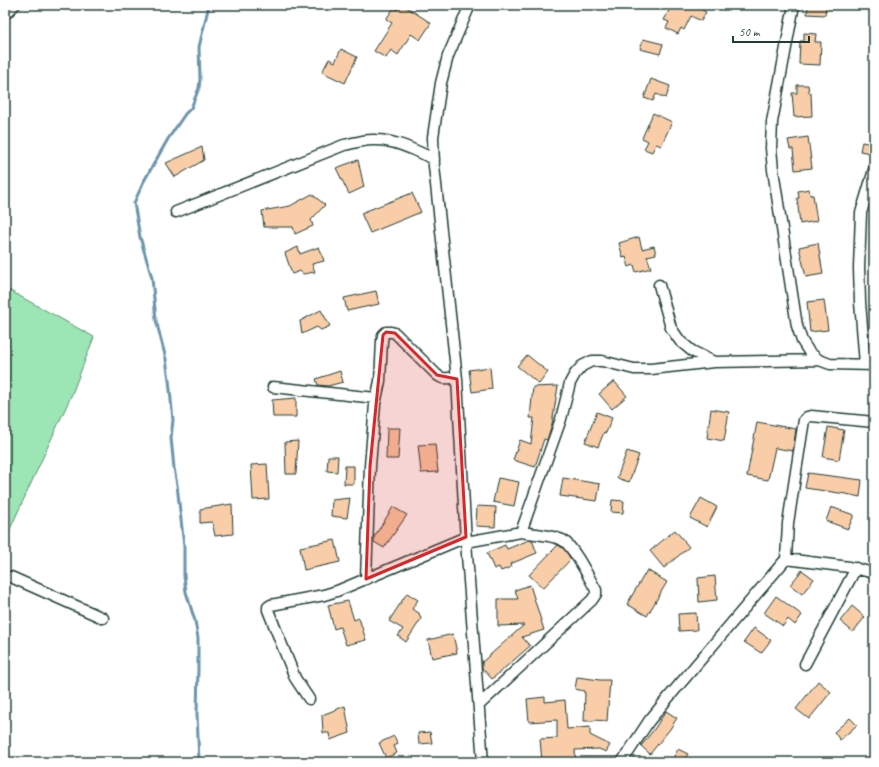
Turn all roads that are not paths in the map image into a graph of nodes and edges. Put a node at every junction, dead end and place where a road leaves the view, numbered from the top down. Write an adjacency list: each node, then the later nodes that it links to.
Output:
1 (18, 5): 4 (lane)
2 (470, 5): 5 (street)
3 (794, 5): 9 (street)
4 (5, 18)
5 (434, 159): 7 (street); 12 (street)
6 (874, 170): 11 (street)
7 (176, 212)
8 (659, 285): 10 (street)
9 (819, 360): 10 (street); 11 (street)
10 (714, 362): 16 (street)
11 (869, 365)
12 (456, 377): 14 (street); 17 (street)
13 (273, 387): 14 (street)
14 (376, 398): 22 (street)
15 (874, 422): 18 (street)
16 (521, 532): 17 (street); 26 (street)
17 (466, 540): 22 (street); 26 (street)
18 (786, 559): 19 (street); 28 (street)
19 (856, 568): 20 (street); 24 (street)
20 (874, 573)
21 (5, 578): 23 (street)
22 (366, 579): 25 (street)
23 (103, 618)
24 (805, 664)
25 (309, 699)
26 (478, 706): 27 (street)
27 (483, 762)
28 (622, 762)

